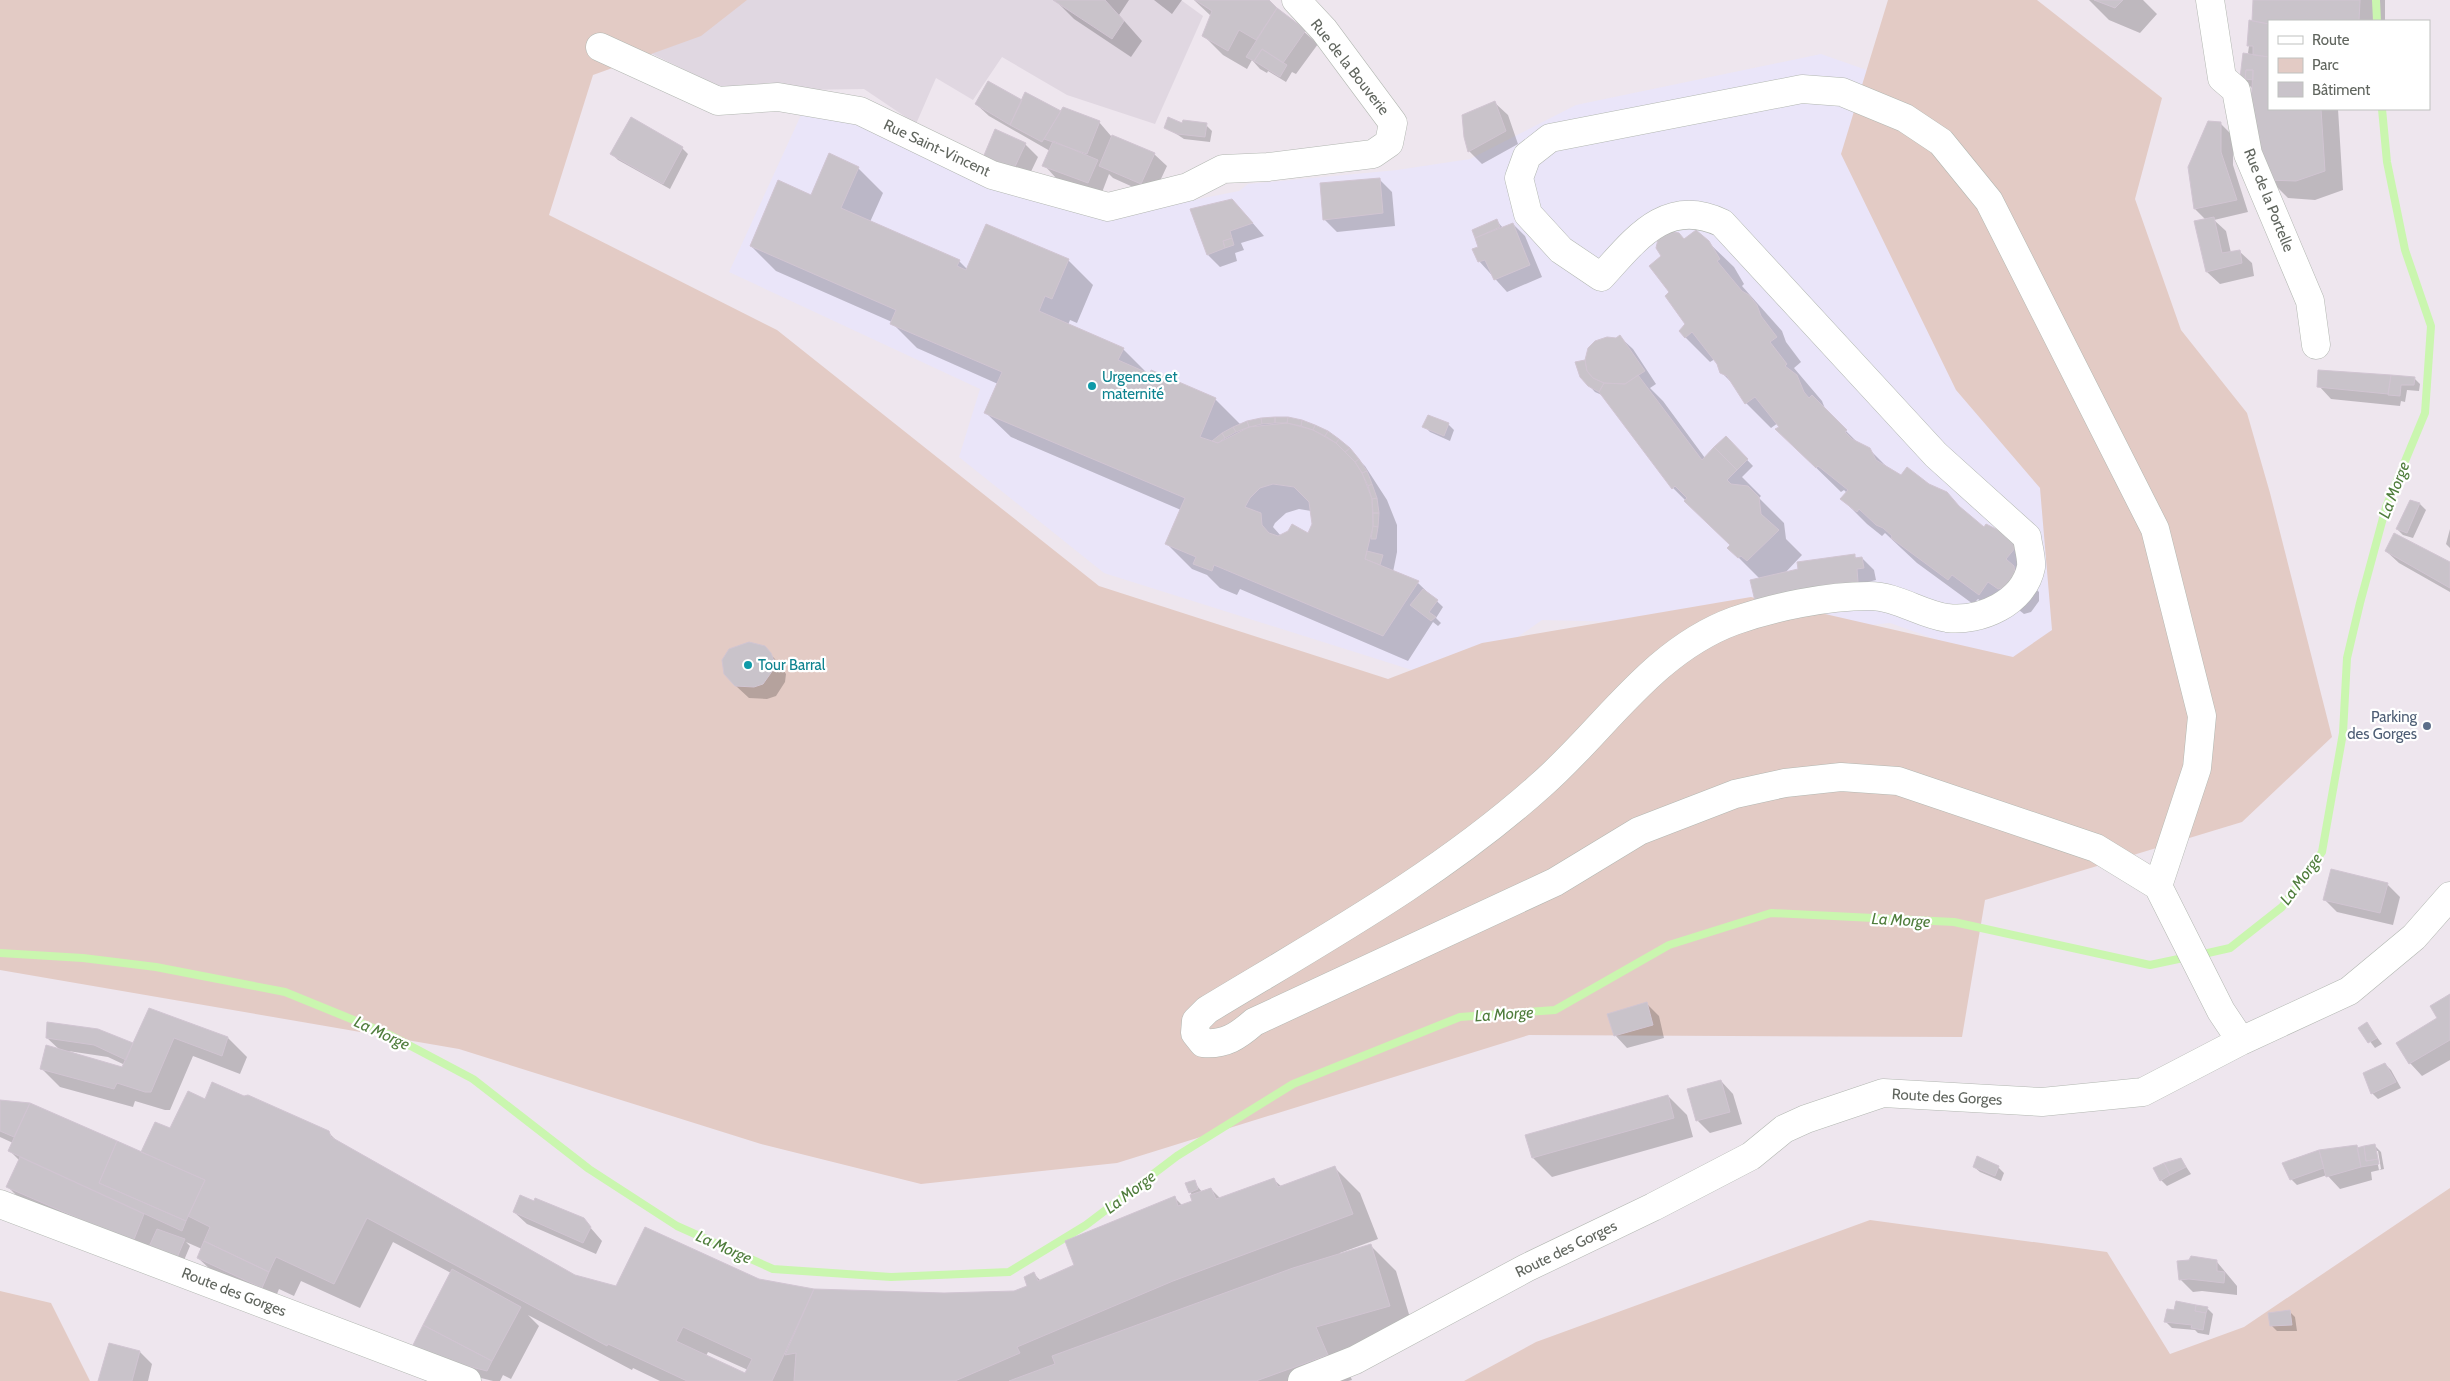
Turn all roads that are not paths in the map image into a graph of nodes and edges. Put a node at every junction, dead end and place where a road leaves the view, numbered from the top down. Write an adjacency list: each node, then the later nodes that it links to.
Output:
1 (1296, 0): 4 (street, Rue de la Bouverie)
2 (2210, 0): 5 (street, Rue de la Portelle)
3 (600, 47): 4 (street, Rue Saint-Vincent)
4 (1278, 165)
5 (2316, 345)
6 (2450, 896): 8 (street, Route des Gorges)
7 (2163, 898): 7 (street); 8 (street)
8 (2242, 1041): 11 (street, Route des Gorges)
9 (0, 1204): 10 (street, Route des Gorges)
10 (467, 1381)
11 (1302, 1381)

